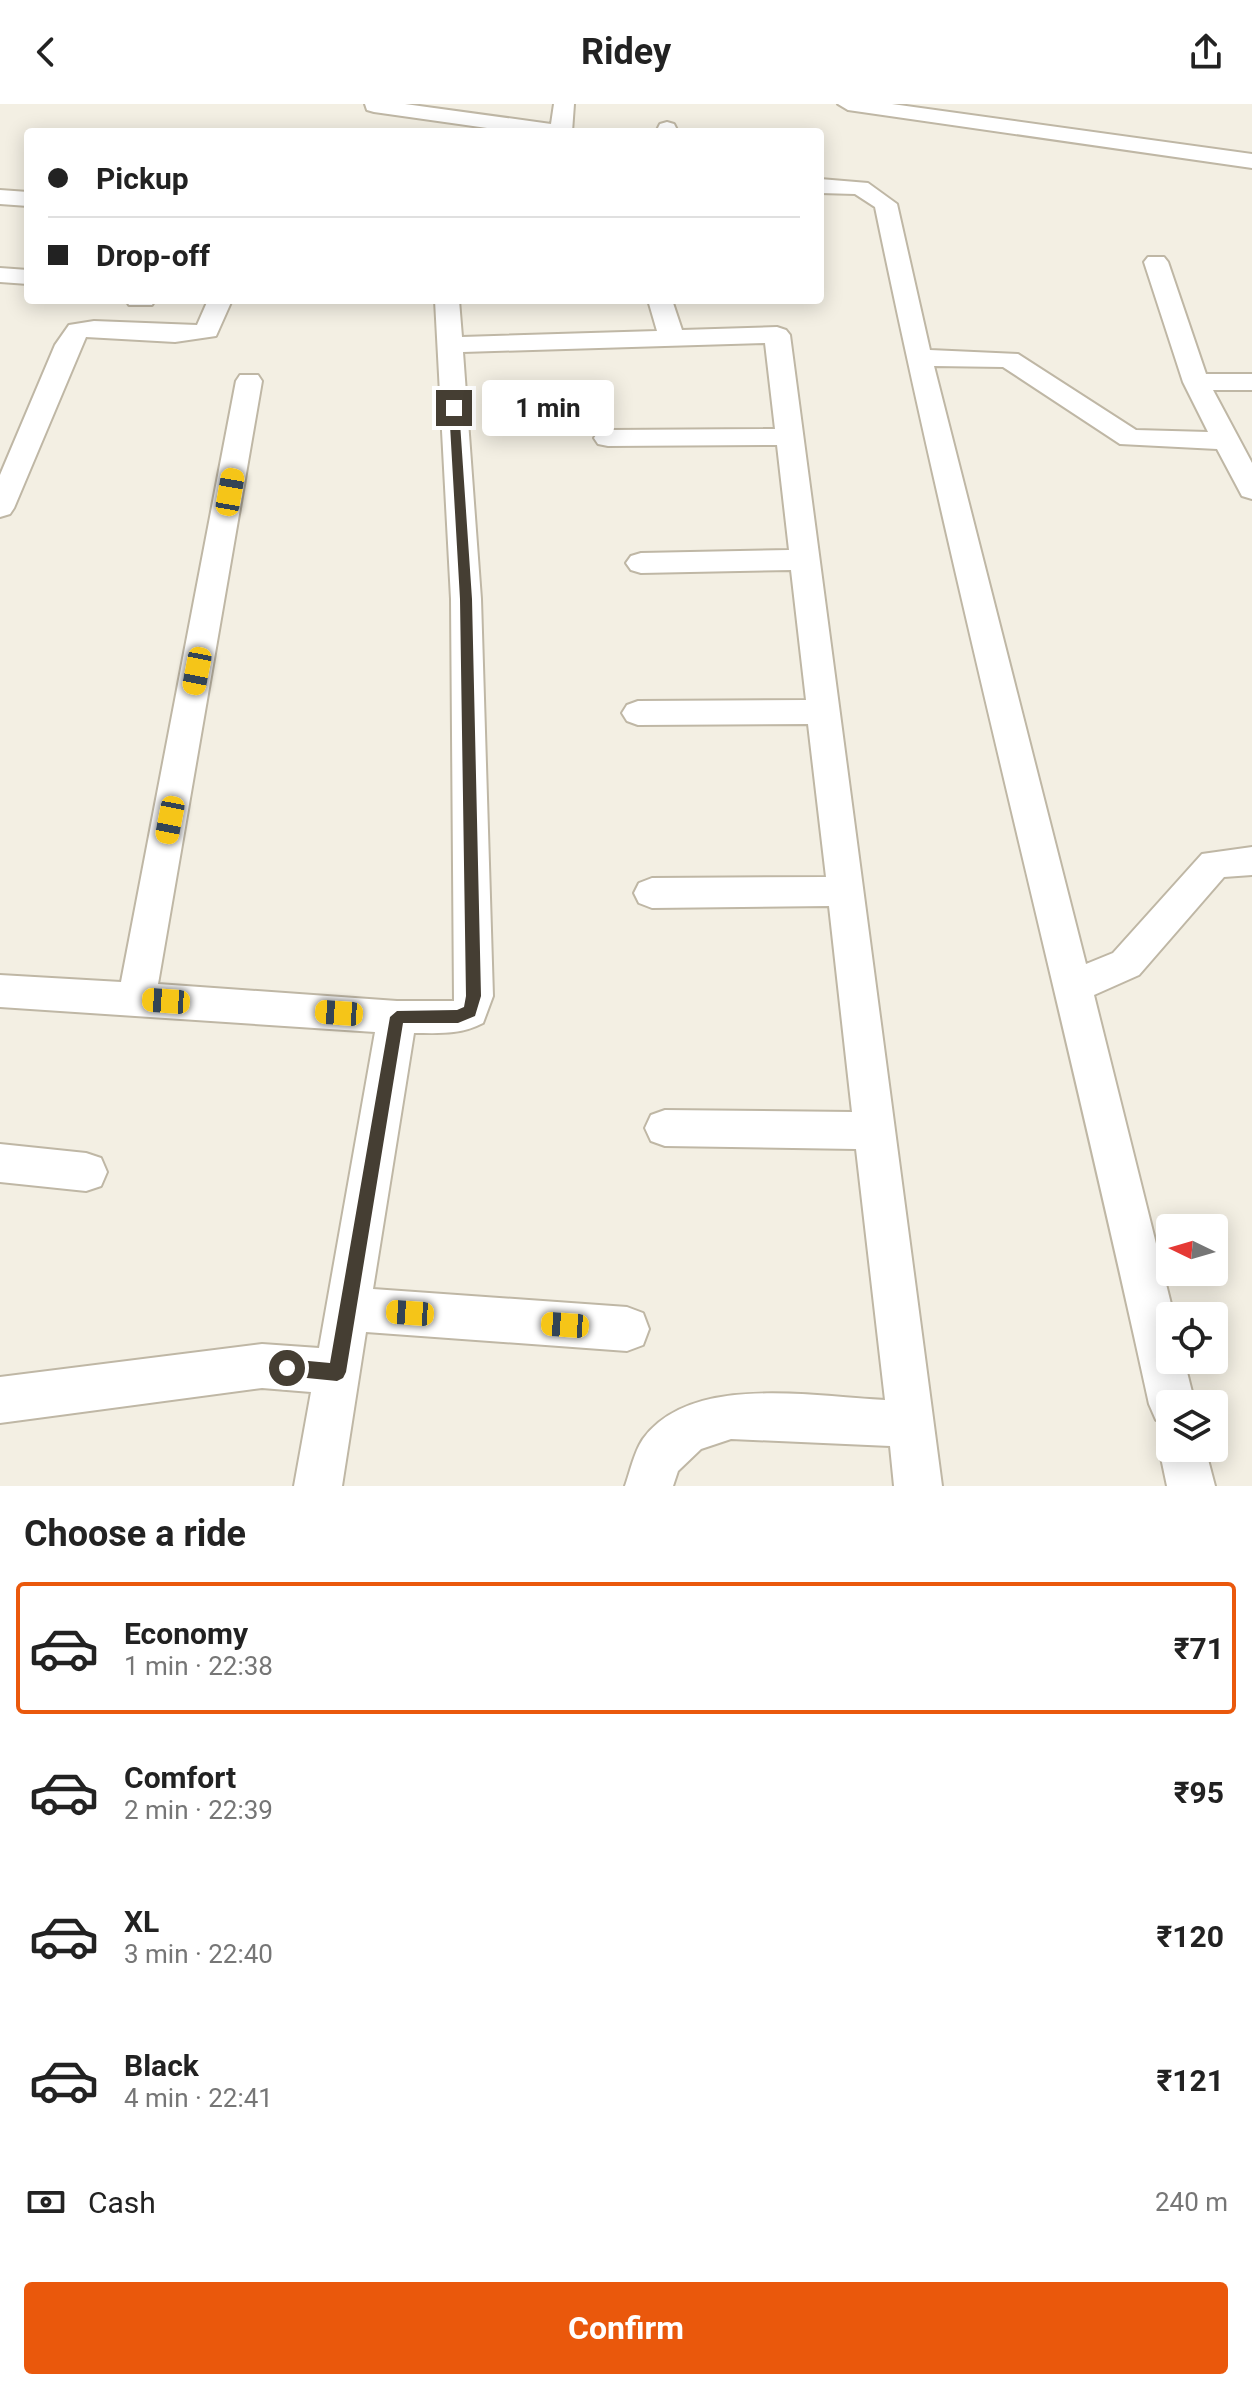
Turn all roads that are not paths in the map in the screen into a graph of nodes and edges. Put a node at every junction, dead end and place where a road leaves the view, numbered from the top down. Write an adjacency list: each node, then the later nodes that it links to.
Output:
1 (564, 104): 6 (street)
2 (848, 104): 7 (street)
3 (374, 105): 4 (street); 5 (street)
4 (365, 128)
5 (533, 128)
6 (561, 128)
7 (1252, 161)
8 (824, 186): 19 (street)
9 (0, 197): 10 (street)
10 (24, 199)
11 (1156, 262): 21 (street)
12 (0, 275): 13 (street)
13 (24, 277)
14 (218, 304): 27 (street)
15 (447, 304): 18 (street)
16 (661, 304): 17 (street)
17 (672, 338): 18 (street); 23 (street)
18 (450, 345): 38 (street)
19 (920, 358): 25 (street); 35 (street)
20 (249, 381): 37 (street)
21 (1196, 382): 22 (street); 25 (street)
22 (1252, 382)
23 (789, 437): 24 (street); 28 (street)
24 (608, 438)
25 (1227, 441): 26 (street)
26 (1252, 490)
27 (0, 508)
28 (804, 560): 29 (street); 30 (street)
29 (641, 563)
30 (823, 712): 31 (street); 33 (street)
31 (638, 713)
32 (1252, 861): 35 (street)
33 (844, 891): 34 (street); 40 (street)
34 (652, 893)
35 (1072, 987): 46 (street)
36 (0, 991): 37 (street)
37 (137, 999): 38 (street)
38 (397, 1017): 43 (street)
39 (665, 1128): 40 (street)
40 (873, 1131): 48 (street)
41 (0, 1163): 42 (street)
42 (86, 1172)
43 (348, 1309): 44 (street); 45 (street)
44 (627, 1329)
45 (337, 1372): 47 (street); 50 (street)
46 (1169, 1390)
47 (0, 1400)
48 (909, 1424): 51 (street); 52 (street)
49 (1185, 1462): 53 (street)
50 (318, 1486)
51 (649, 1486)
52 (918, 1486)
53 (1191, 1486)

